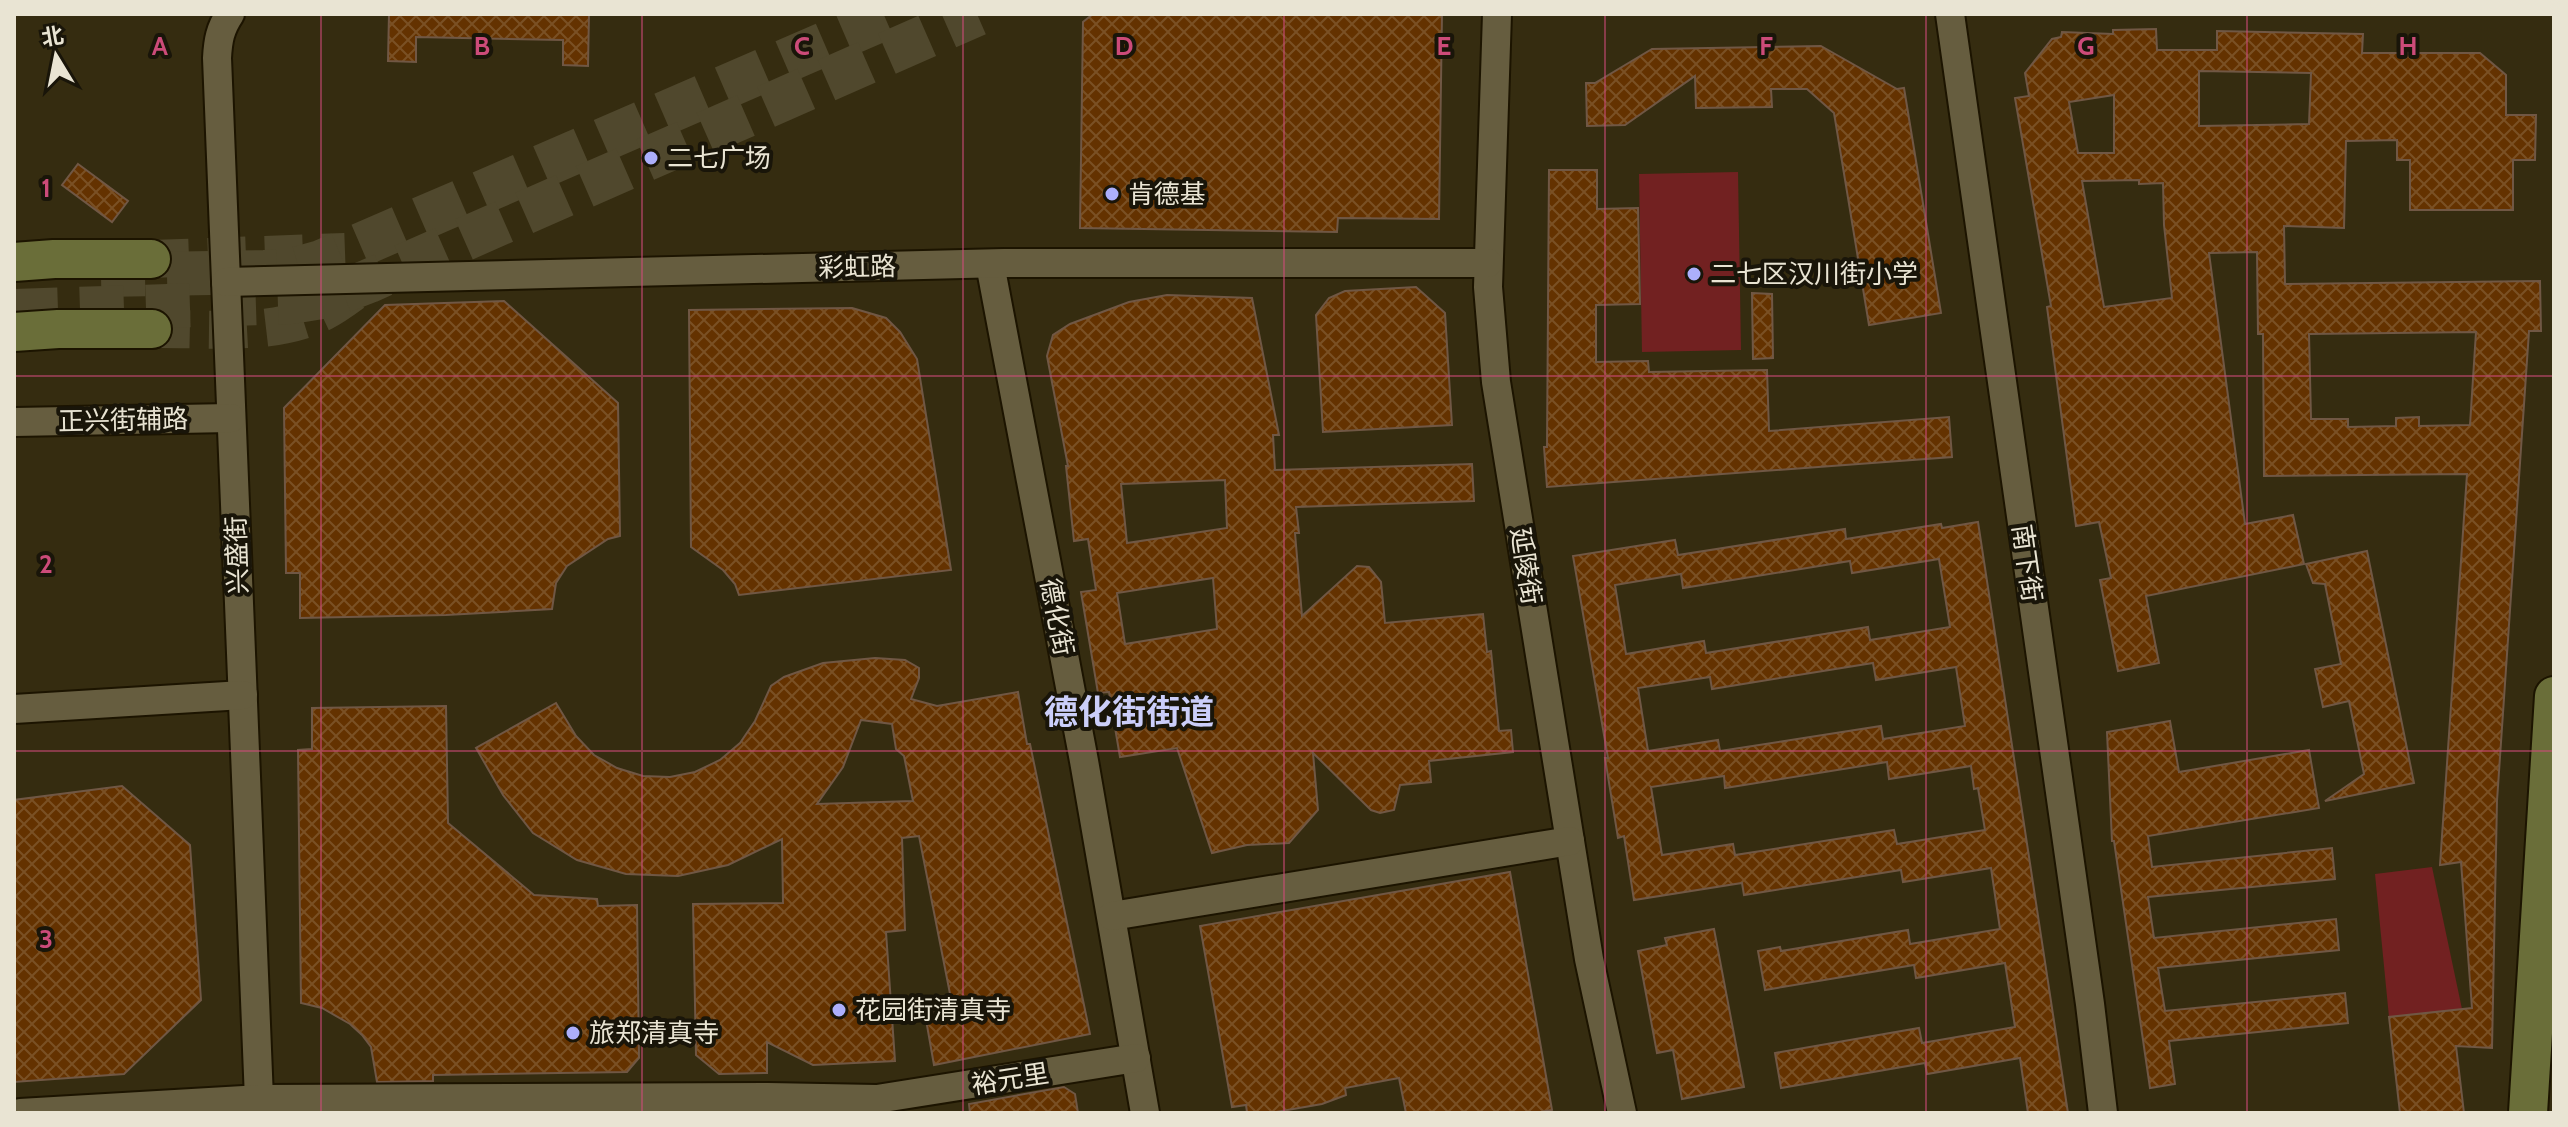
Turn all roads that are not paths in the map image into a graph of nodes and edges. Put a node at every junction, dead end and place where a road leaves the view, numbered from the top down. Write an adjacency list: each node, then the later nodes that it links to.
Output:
1 (230, 14): 8 (street, 兴盛街)
2 (1497, 14): 6 (street, 延陵街)
3 (1950, 14): 24 (street, 南下街)
4 (151, 259): 5 (street)
5 (14, 262)
6 (1488, 263): 7 (street, 彩虹路); 16 (street, 延陵街)
7 (990, 264): 8 (street, 彩虹路); 17 (street, 德化街)
8 (226, 282): 11 (street, 兴盛街)
9 (152, 329): 10 (street)
10 (14, 332)
11 (231, 418): 12 (street, 正兴街辅路); 13 (street, 兴盛街)
12 (14, 422)
13 (243, 695): 15 (street); 19 (street, 兴盛街)
14 (2554, 696): 25 (street)
15 (14, 709)
16 (1570, 841): 17 (street); 23 (street, 延陵街)
17 (1112, 916): 18 (street, 德化街)
18 (1136, 1058): 20 (street, 裕元里); 22 (street, 德化街)
19 (259, 1099): 20 (street, 裕元里); 21 (street, 裕元里)
20 (469, 1106)
21 (20, 1113)
22 (1145, 1113)
23 (1622, 1113)
24 (2103, 1113)
25 (2528, 1113)

